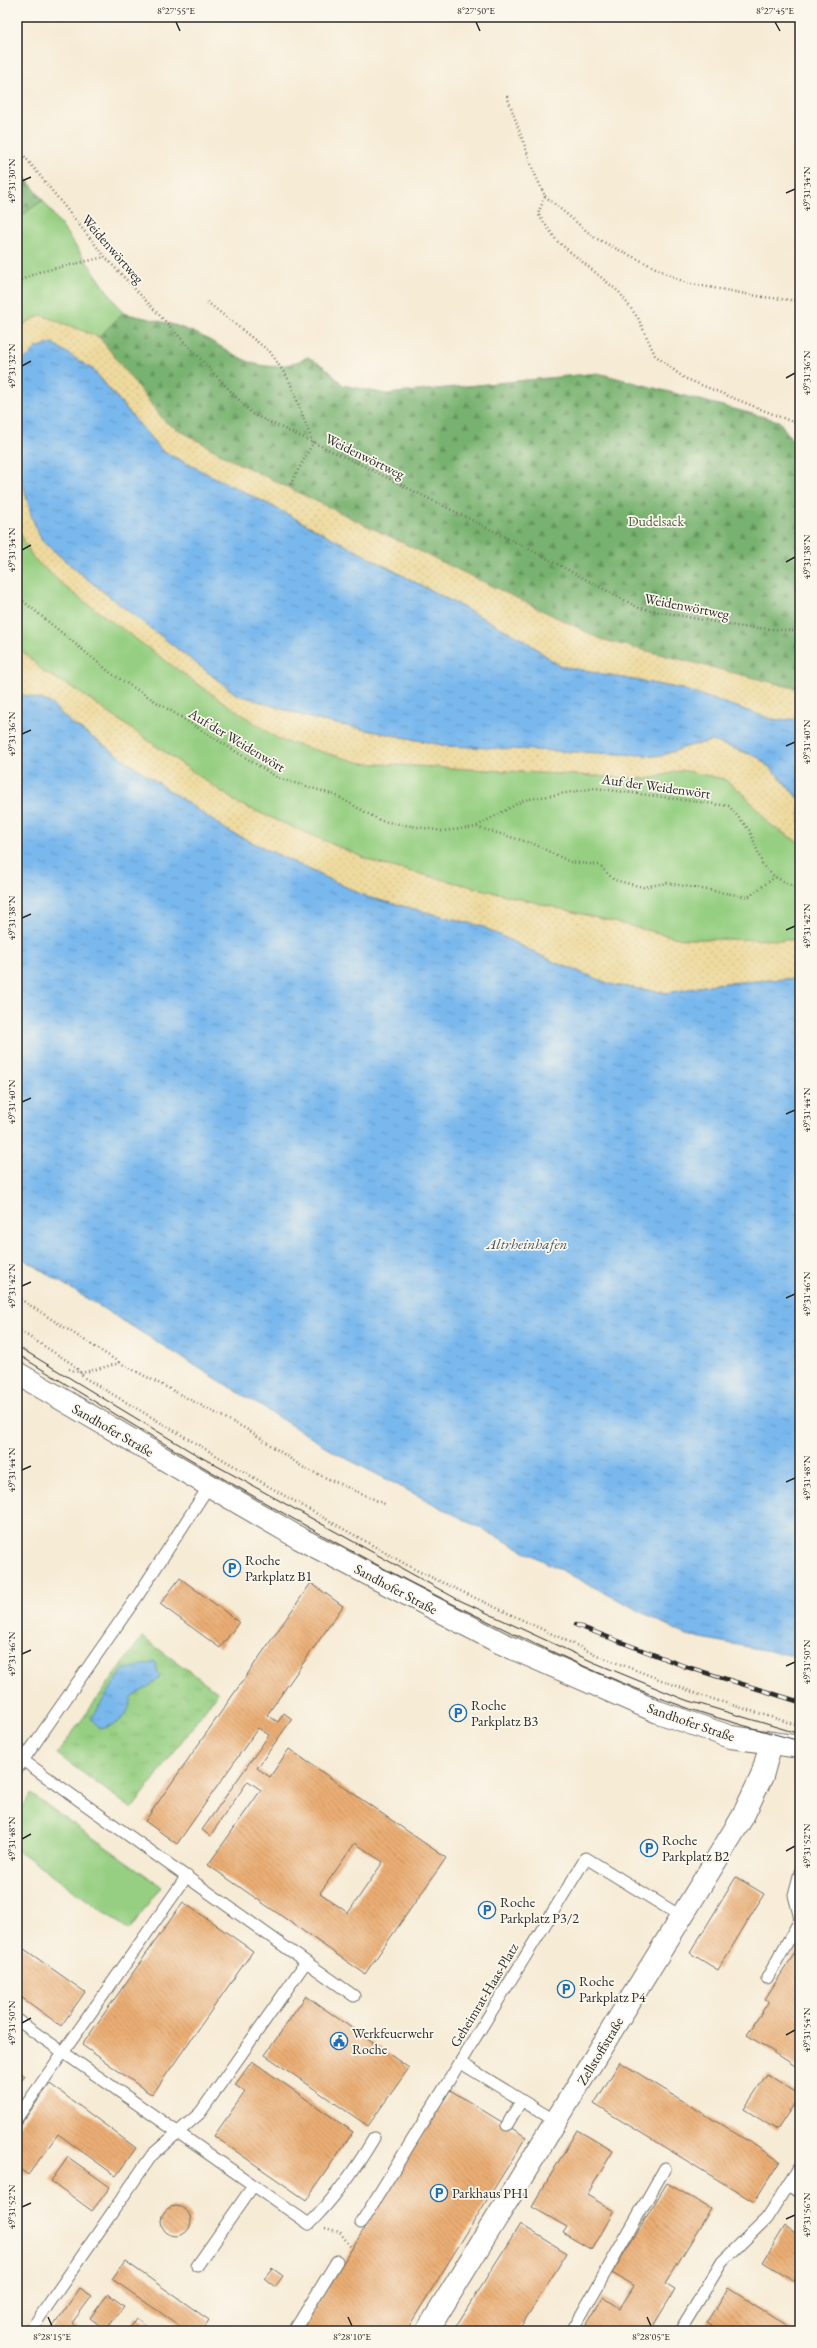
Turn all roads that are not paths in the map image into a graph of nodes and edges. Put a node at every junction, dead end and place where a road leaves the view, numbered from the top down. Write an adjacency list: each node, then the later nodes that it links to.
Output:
1 (17, 1373): 2 (street, Sandhofer Straße)
2 (209, 1486): 3 (street, Sandhofer Straße); 5 (lane)
3 (771, 1743): 4 (street, Sandhofer Straße); 8 (street, Zellstoffstraße)
4 (800, 1747)
5 (19, 1762): 7 (lane)
6 (800, 1872): 9 (lane)
7 (187, 1876): 10 (lane); 14 (lane)
8 (682, 1917): 15 (lane, Geheimrat-Haas-Platz); 18 (street, Zellstoffstraße)
9 (800, 1920): 11 (lane)
10 (306, 1962): 12 (lane); 20 (lane)
11 (767, 1978)
12 (354, 1996)
13 (17, 2020): 14 (lane)
14 (63, 2053): 17 (lane); 20 (lane)
15 (461, 2063): 16 (lane); 27 (lane, Geheimrat-Haas-Platz)
16 (521, 2101): 18 (lane); 19 (lane)
17 (17, 2118)
18 (557, 2122): 32 (street, Zellstoffstraße)
19 (507, 2125)
20 (177, 2133): 25 (lane); 30 (lane)
21 (374, 2138): 25 (lane)
22 (800, 2166): 24 (lane)
23 (665, 2168): 33 (lane)
24 (788, 2185): 26 (lane); 34 (lane)
25 (253, 2186): 29 (lane)
26 (800, 2193)
27 (361, 2223)
28 (337, 2261): 31 (lane)
29 (197, 2266)
30 (30, 2331)
31 (294, 2331)
32 (427, 2331)
33 (572, 2331)
34 (680, 2331)

